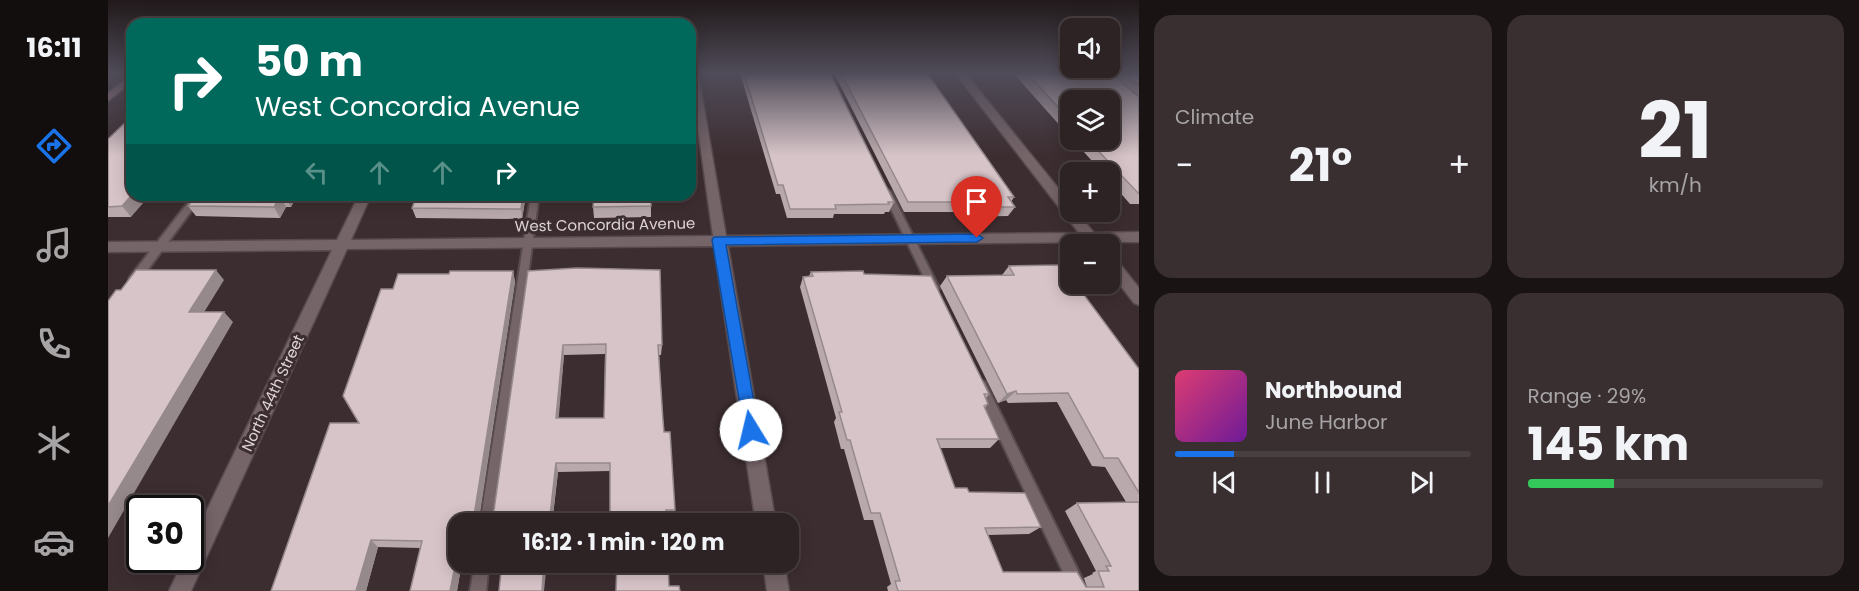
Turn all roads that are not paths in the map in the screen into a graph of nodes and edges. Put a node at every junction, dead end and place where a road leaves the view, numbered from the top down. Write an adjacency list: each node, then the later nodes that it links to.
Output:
1 (697, 101): 11 (street)
2 (982, 101): 7 (street)
3 (881, 180): 9 (lane)
4 (194, 201): 16 (lane)
5 (363, 201): 14 (street, North 44th Street)
6 (535, 201): 13 (lane)
7 (1087, 234)
8 (1139, 237): 10 (street, West Concordia Avenue)
9 (910, 239): 11 (street, West Concordia Avenue); 12 (street, West Concordia Avenue); 19 (lane)
10 (1120, 239)
11 (719, 240): 13 (street, West Concordia Avenue); 23 (street)
12 (1060, 241)
13 (528, 243): 14 (street, West Concordia Avenue); 22 (lane)
14 (342, 244): 16 (street, West Concordia Avenue); 26 (street, North 44th Street)
15 (108, 247): 16 (street, West Concordia Avenue)
16 (159, 247): 18 (lane)
17 (1120, 275): 20 (street)
18 (128, 287)
19 (938, 297)
20 (1139, 299)
21 (974, 371): 29 (lane)
22 (489, 513)
23 (764, 513)
24 (480, 573): 27 (lane)
25 (775, 573): 28 (street)
26 (180, 591)
27 (478, 591)
28 (778, 591)
29 (1080, 591)

